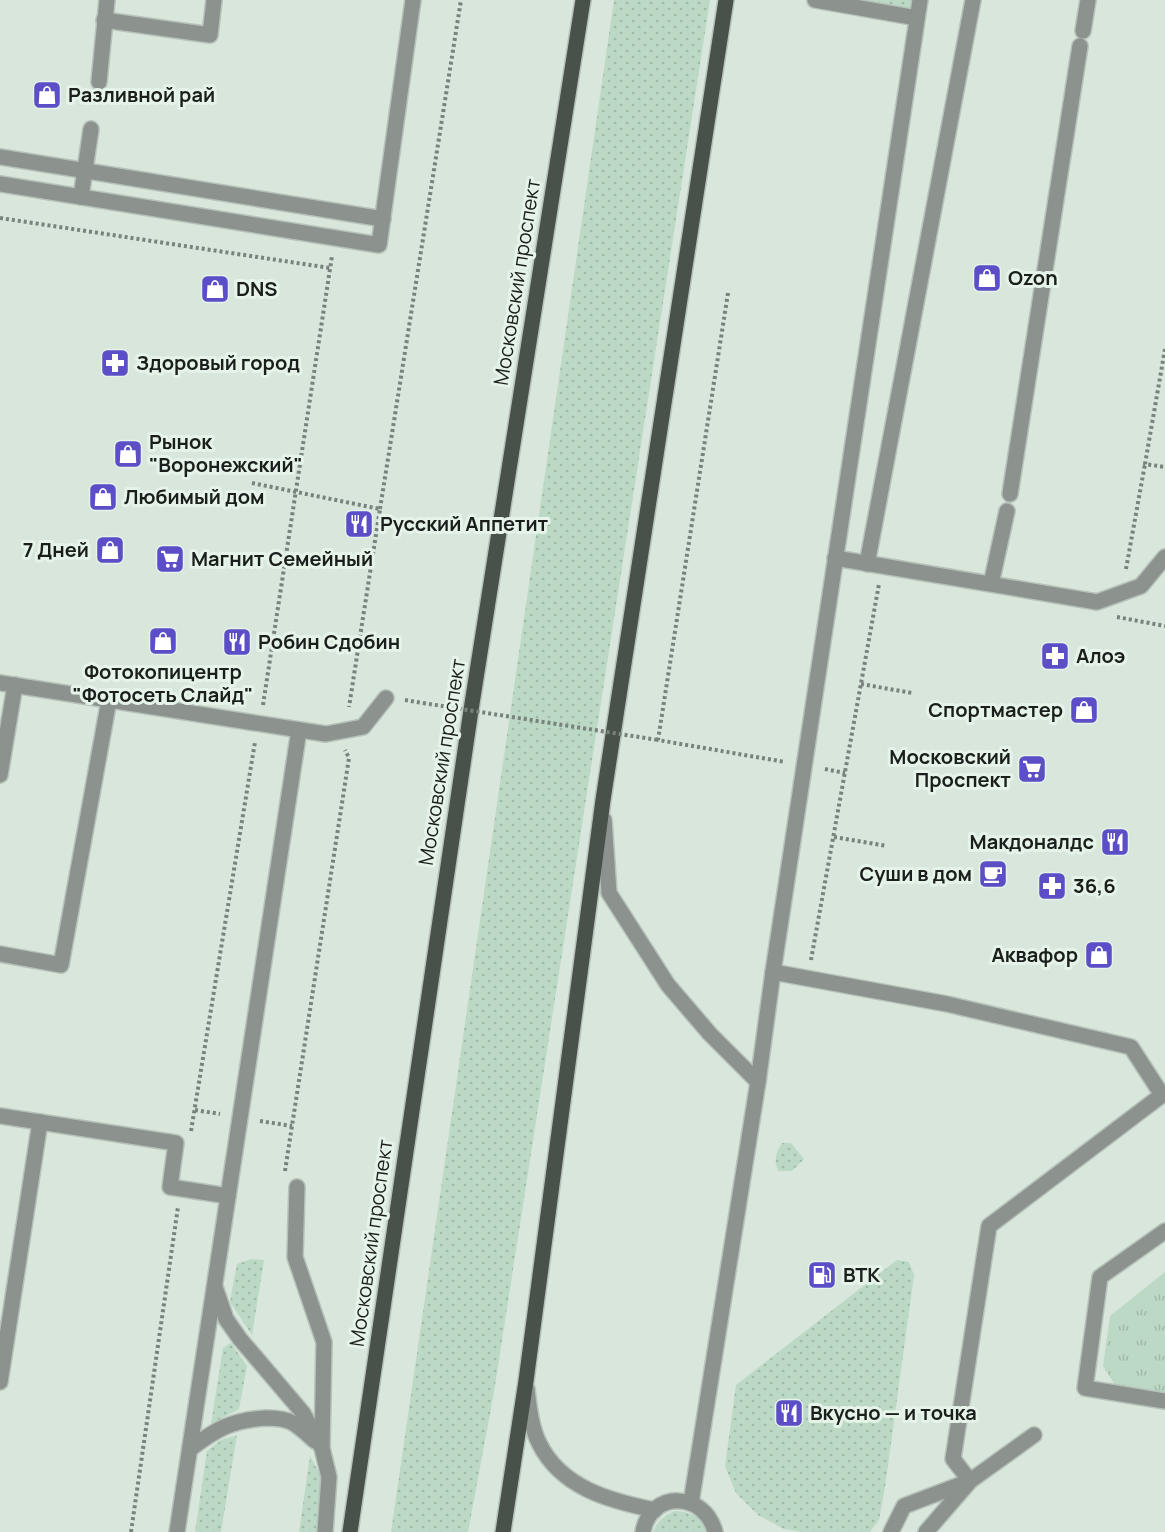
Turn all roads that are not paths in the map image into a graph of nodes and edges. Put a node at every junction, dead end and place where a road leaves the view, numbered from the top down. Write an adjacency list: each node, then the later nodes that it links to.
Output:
1 (107, 0): 11 (street)
2 (214, 0): 11 (street)
3 (413, 0): 20 (street)
4 (583, 0): 56 (main road, Московский проспект)
5 (726, 0): 32 (main road)
6 (815, 0): 10 (street)
7 (920, 0): 10 (street)
8 (973, 0): 25 (street)
9 (1088, 0): 12 (street)
10 (917, 18): 24 (street)
11 (104, 20): 14 (street)
12 (1083, 30)
13 (1080, 46): 21 (street)
14 (99, 82)
15 (91, 129): 17 (street)
16 (0, 156): 17 (street)
17 (85, 170): 19 (street); 20 (street)
18 (0, 184): 19 (street)
19 (81, 197): 20 (street)
20 (383, 219)
21 (1010, 494)
22 (1007, 511): 26 (street)
23 (1165, 557): 26 (street)
24 (835, 558): 25 (street); 34 (street)
25 (875, 565): 26 (street)
26 (990, 584)
27 (7, 684): 29 (street); 31 (street)
28 (386, 698): 30 (street)
29 (109, 700): 30 (street); 33 (street)
30 (299, 730): 40 (street)
31 (0, 775)
32 (603, 800): 35 (street); 44 (main road)
33 (0, 954)
34 (773, 972): 35 (street); 36 (street)
35 (758, 1082): 52 (street)
36 (1163, 1095): 51 (street)
37 (0, 1116): 38 (street)
38 (40, 1122): 40 (street); 43 (street)
39 (297, 1187): 49 (street)
40 (228, 1196): 42 (street)
41 (1165, 1231): 45 (street)
42 (214, 1286): 49 (street); 50 (street)
43 (0, 1382)
44 (526, 1382): 53 (street); 57 (main road)
45 (1085, 1388): 46 (street); 47 (street)
46 (1076, 1401)
47 (1165, 1401)
48 (1034, 1435): 51 (street)
49 (322, 1448): 50 (street); 55 (street)
50 (189, 1449): 54 (street)
51 (970, 1481): 60 (street); 61 (street)
52 (691, 1503): 53 (street); 59 (street)
53 (654, 1510): 58 (street)
54 (177, 1532)
55 (325, 1532)
56 (350, 1532)
57 (503, 1532)
58 (643, 1532)
59 (715, 1532)
60 (891, 1532)
61 (926, 1532)

